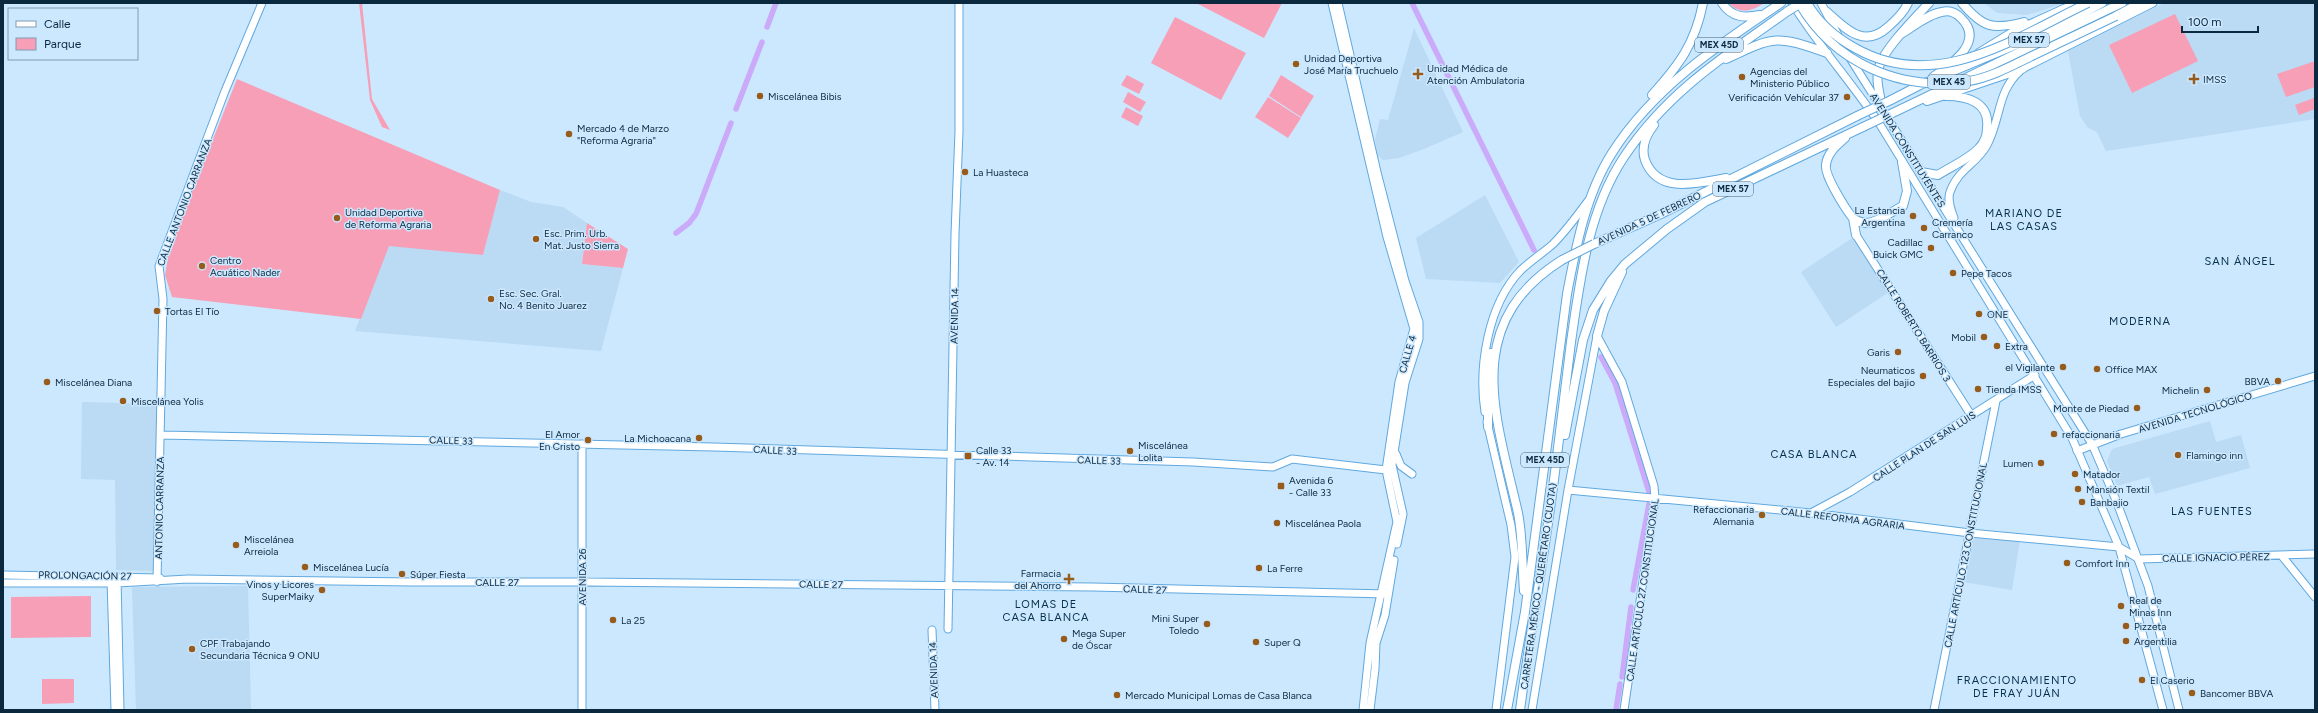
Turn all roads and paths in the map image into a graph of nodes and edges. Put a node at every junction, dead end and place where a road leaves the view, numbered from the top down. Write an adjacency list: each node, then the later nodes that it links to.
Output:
1 (262, 3): 53 (main road, CALLE ANTONIO CARRANZA)
2 (960, 3): 58 (main road, AVENIDA 14)
3 (1332, 3): 60 (main road, CALLE 4)
4 (1338, 3): 57 (main road, CALLE 4)
5 (1703, 3): 36 (highway)
6 (1722, 3): 24 (highway)
7 (1781, 3): 24 (highway, MEX 45D)
8 (1792, 3): 27 (main road, AVENIDA CONSTITUYENTES)
9 (1800, 3): 20 (highway, MEX 45, bridge); 28 (highway, CARRETERA MÉXICO - QUERÉTARO (CUOTA) / MEX 45D, bridge)
10 (1806, 3): 17 (highway, MEX 45, bridge)
11 (1821, 3): 23 (main road, AVENIDA CONSTITUYENTES)
12 (1908, 3): 23 (highway)
13 (1922, 3): 26 (highway)
14 (1929, 3): 26 (highway)
15 (1962, 3): 25 (highway)
16 (2076, 3): 22 (main road)
17 (2088, 3)
18 (2102, 3): 30 (highway, AVENIDA 5 DE FEBRERO / MEX 57)
19 (2122, 3): 35 (highway, AVENIDA 5 DE FEBRERO / MEX 57)
20 (2140, 3)
21 (2153, 3): 29 (main road)
22 (2064, 9): 25 (main road); 30 (highway)
23 (1827, 12): 34 (main road, AVENIDA CONSTITUYENTES)
24 (1763, 15): 36 (highway, CARRETERA MÉXICO - QUERÉTARO (CUOTA) / MEX 45D)
25 (2024, 22)
26 (1901, 34): 32 (highway); 34 (highway)
27 (1827, 53): 28 (highway); 38 (main road, AVENIDA CONSTITUYENTES)
28 (1706, 69): 31 (highway, CARRETERA MÉXICO - QUERÉTARO (CUOTA) / MEX 45D)
29 (2022, 69): 33 (highway); 43 (main road)
30 (1953, 72): 32 (highway, AVENIDA 5 DE FEBRERO / MEX 57)
31 (1695, 77): 40 (highway); 59 (highway, CARRETERA MÉXICO - QUERÉTARO (CUOTA) / MEX 45D)
32 (1920, 85): 40 (highway, AVENIDA 5 DE FEBRERO / MEX 57, bridge)
33 (1946, 96): 35 (highway); 39 (highway)
34 (1882, 107): 39 (main road, AVENIDA CONSTITUYENTES)
35 (1905, 108): 37 (highway, AVENIDA 5 DE FEBRERO / MEX 57, bridge)
36 (1635, 121): 41 (highway, CARRETERA MÉXICO - QUERÉTARO (CUOTA) / MEX 45D)
37 (1851, 132): 42 (highway); 45 (highway, AVENIDA 5 DE FEBRERO / MEX 57)
38 (1902, 162): 42 (highway); 48 (main road, AVENIDA CONSTITUYENTES)
39 (1921, 172): 43 (main road, AVENIDA CONSTITUYENTES)
40 (1735, 177): 46 (highway, AVENIDA 5 DE FEBRERO / MEX 57, bridge)
41 (1592, 196): 52 (main road); 79 (highway, CARRETERA MÉXICO - QUERÉTARO (CUOTA) / MEX 45D)
42 (1853, 218): 44 (highway)
43 (1957, 228): 55 (main road, AVENIDA CONSTITUYENTES)
44 (1856, 235): 51 (main road, CALLE ROBERTO BARRIOS 3)
45 (1626, 264): 47 (highway); 59 (highway, AVENIDA 5 DE FEBRERO / MEX 57)
46 (1502, 324): 52 (highway); 79 (highway, AVENIDA 5 DE FEBRERO / MEX 57)
47 (1597, 336): 62 (main road); 63 (main road, CALLE ARTÍCULO 27 CONSTITUCIONAL)
48 (2035, 375): 50 (main road, CALLE PLAN DE SAN LUIS); 56 (main road, AVENIDA CONSTITUYENTES)
49 (2315, 376): 55 (main road, AVENIDA TECNOLÓGICO)
50 (1996, 400): 51 (main road, CALLE PLAN DE SAN LUIS); 65 (main road, CALLE ARTÍCULO 123 CONSTITUCIONAL)
51 (1971, 415): 64 (main road, CALLE PLAN DE SAN LUIS)
52 (1488, 427): 89 (main road)
53 (161, 435): 54 (main road, CALLE 33); 72 (main road, ANTONIO CARRANZA)
54 (582, 444): 58 (main road, CALLE 33); 74 (main road, AVENIDA 26)
55 (2092, 444): 56 (main road, AVENIDA TECNOLÓGICO); 69 (main road, AVENIDA CONSTITUYENTES)
56 (2077, 451): 66 (main road, AVENIDA CONSTITUYENTES)
57 (1395, 452): 61 (main road); 77 (main road, CALLE 4)
58 (951, 456): 60 (main road, CALLE 33); 76 (main road, AVENIDA 14)
59 (1556, 464): 92 (highway, CARRETERA MÉXICO - QUERÉTARO (CUOTA) / MEX 45D)
60 (1386, 470): 77 (main road, CALLE 4)
61 (1412, 474)
62 (1568, 490): 63 (main road, CALLE REFORMA AGRARIA); 93 (main road)
63 (1655, 499): 64 (main road, CALLE REFORMA AGRARIA); 94 (main road, CALLE ARTÍCULO 27 CONSTITUCIONAL)
64 (1811, 513): 65 (main road, CALLE REFORMA AGRARIA)
65 (1970, 533): 66 (main road, CALLE REFORMA AGRARIA); 95 (main road, CALLE ARTÍCULO 123 CONSTITUCIONAL)
66 (2119, 547): 69 (main road, CALLE IGNACIO PÉREZ); 96 (main road, AVENIDA CONSTITUYENTES)
67 (2315, 554): 68 (main road, CALLE IGNACIO PÉREZ)
68 (2282, 556): 69 (main road, CALLE IGNACIO PÉREZ); 78 (main road)
69 (2139, 558): 97 (main road, AVENIDA CONSTITUYENTES)
70 (3, 575): 71 (main road, PROLONGACIÓN 27)
71 (114, 579): 72 (main road, PROLONGACIÓN 27); 75 (main road, PROLONGACIÓN 27); 83 (main road); 84 (main road)
72 (158, 579): 73 (main road, PROLONGACIÓN 27)
73 (254, 580): 74 (main road, CALLE 27)
74 (582, 582): 76 (main road, CALLE 27); 85 (main road, AVENIDA 26)
75 (3, 583)
76 (948, 586): 77 (main road, CALLE 27); 80 (main road, AVENIDA 14)
77 (1385, 594): 87 (main road, CALLE 4); 88 (main road, CALLE 4)
78 (2315, 597)
79 (1525, 612): 82 (highway, CARRETERA MÉXICO - QUERÉTARO (CUOTA) / MEX 45D)
80 (948, 629)
81 (932, 630): 86 (main road, AVENIDA 14)
82 (1511, 685): 90 (highway); 91 (highway, CARRETERA MÉXICO - QUERÉTARO (CUOTA) / MEX 45D)
83 (115, 710)
84 (120, 710)
85 (582, 710)
86 (935, 710)
87 (1364, 710)
88 (1370, 710)
89 (1496, 710)
90 (1502, 710)
91 (1507, 710)
92 (1521, 710)
93 (1532, 710)
94 (1624, 710)
95 (1934, 710)
96 (2164, 710)
97 (2179, 710)

